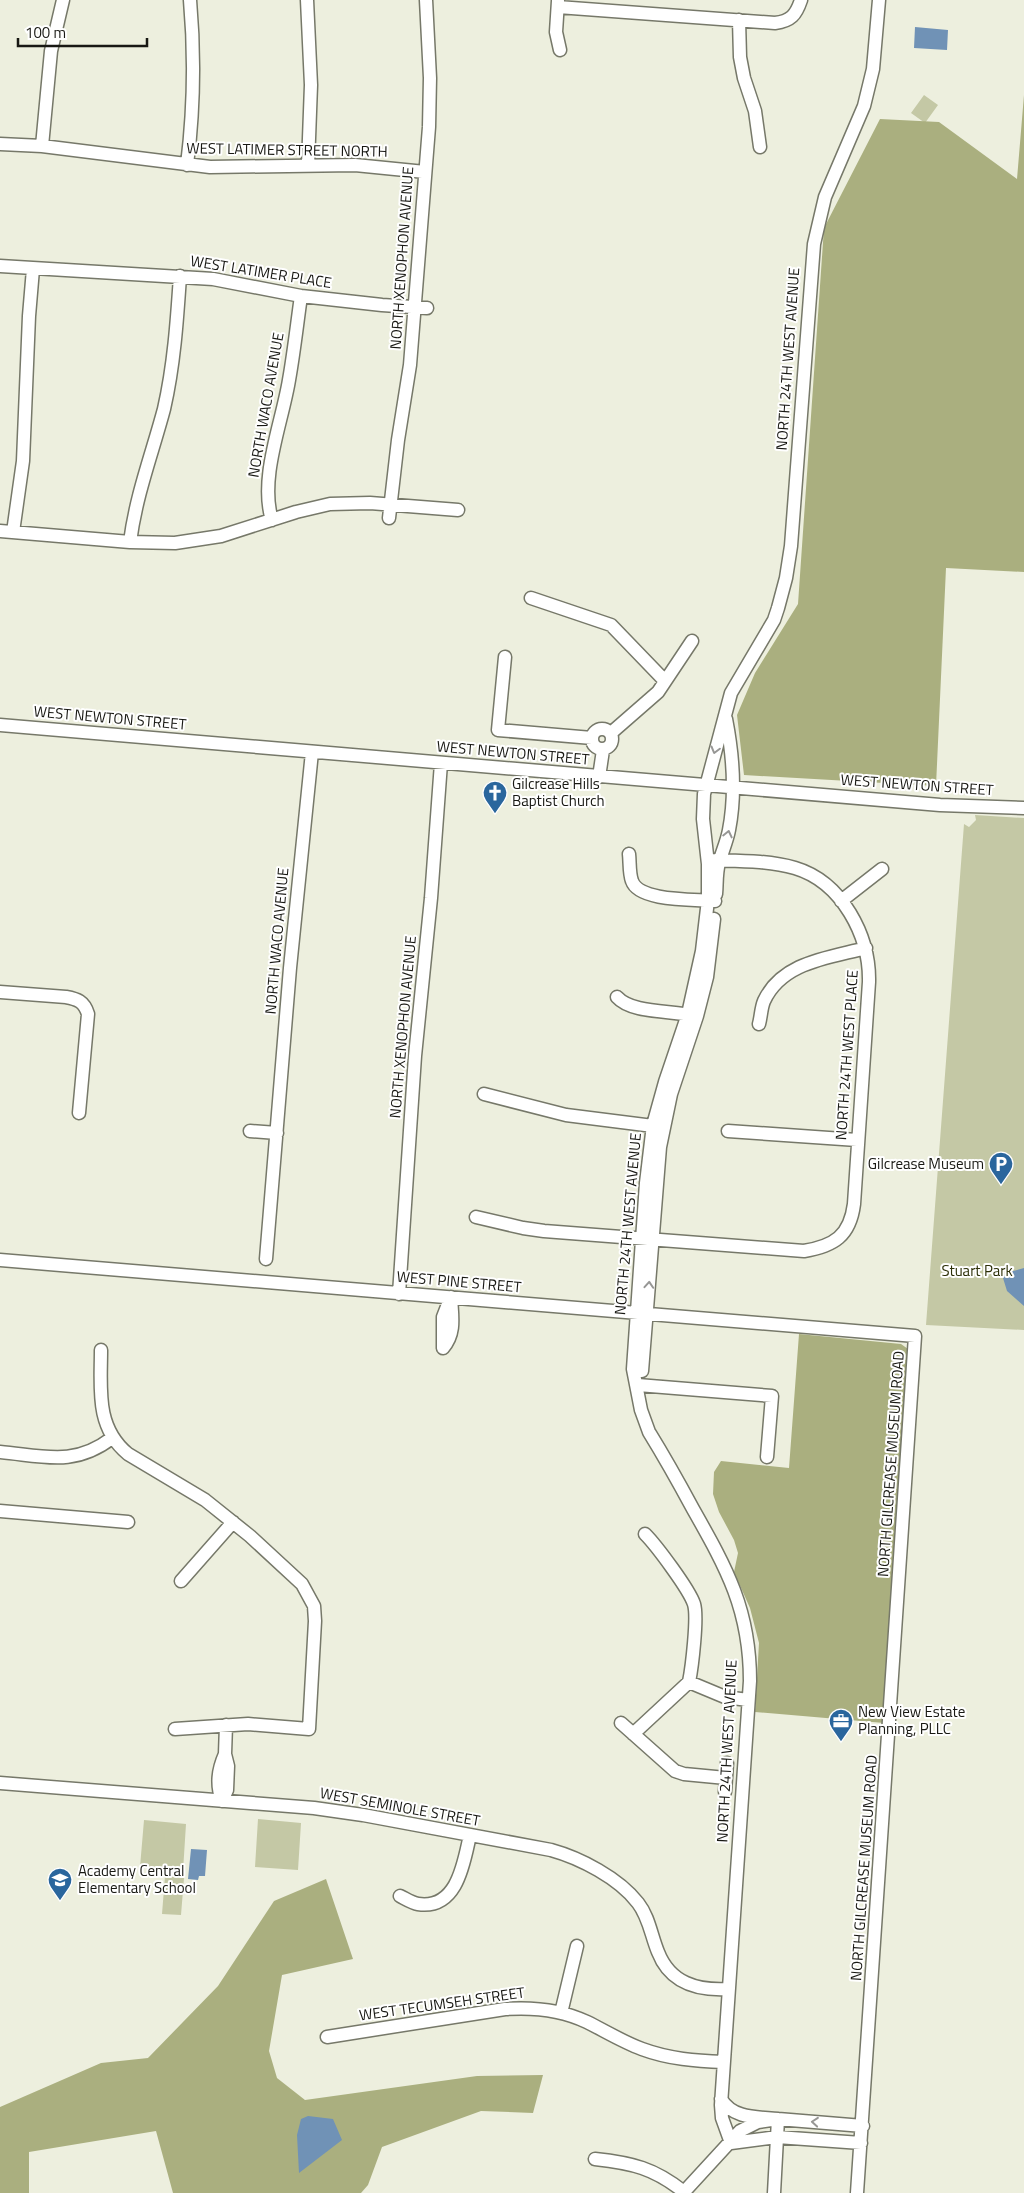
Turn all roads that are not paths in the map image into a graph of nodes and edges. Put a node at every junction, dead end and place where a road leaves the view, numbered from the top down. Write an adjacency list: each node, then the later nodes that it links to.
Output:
1 (63, 0): 11 (street)
2 (190, 0): 13 (street)
3 (307, 0): 14 (street)
4 (426, 0): 15 (street, NORTH XENOPHON AVENUE)
5 (801, 0): 8 (street)
6 (879, 0): 31 (street, NORTH 24TH WEST AVENUE)
7 (558, 4): 8 (street); 9 (street)
8 (740, 20): 12 (street)
9 (560, 50)
10 (0, 144): 11 (street, WEST LATIMER STREET NORTH)
11 (42, 146): 13 (street, WEST LATIMER STREET NORTH)
12 (760, 148)
13 (187, 165): 14 (street, WEST LATIMER STREET NORTH)
14 (308, 165): 15 (street, WEST LATIMER STREET NORTH)
15 (425, 172): 20 (street, NORTH XENOPHON AVENUE)
16 (0, 266): 17 (street, WEST LATIMER PLACE)
17 (33, 269): 18 (street, WEST LATIMER PLACE); 25 (street)
18 (180, 276): 19 (street, WEST LATIMER PLACE); 26 (street)
19 (301, 296): 20 (street, WEST LATIMER PLACE); 23 (street, NORTH WACO AVENUE)
20 (421, 308): 22 (street, NORTH XENOPHON AVENUE)
21 (458, 510): 22 (street)
22 (390, 511): 23 (street)
23 (272, 520): 26 (street)
24 (0, 531): 25 (street)
25 (13, 532): 26 (street)
26 (130, 542)
27 (531, 598): 30 (street)
28 (692, 642): 30 (street)
29 (505, 657): 34 (street)
30 (665, 681): 33 (street)
31 (725, 716): 39 (street, NORTH 24TH WEST AVENUE, one-way to 39); 40 (street, NORTH 24TH WEST AVENUE)
32 (0, 725): 36 (street, WEST NEWTON STREET)
33 (610, 733): 34 (street); 35 (street)
34 (592, 738): 35 (street)
35 (604, 750): 38 (street)
36 (312, 752): 37 (street, WEST NEWTON STREET); 57 (street, NORTH WACO AVENUE)
37 (441, 763): 38 (street, WEST NEWTON STREET); 63 (street, NORTH XENOPHON AVENUE)
38 (599, 776): 39 (street, WEST NEWTON STREET)
39 (706, 785): 40 (street, WEST NEWTON STREET); 43 (street, NORTH 24TH WEST AVENUE)
40 (733, 788): 41 (street, WEST NEWTON STREET); 43 (street, NORTH 24TH WEST AVENUE, one-way to 40)
41 (1024, 808)
42 (629, 854): 45 (street)
43 (714, 860): 45 (street, NORTH 24TH WEST AVENUE); 46 (street, NORTH 24TH WEST PLACE)
44 (882, 869): 46 (street)
45 (712, 901): 50 (street, NORTH 24TH WEST AVENUE)
46 (841, 901): 47 (street, NORTH 24TH WEST PLACE)
47 (866, 948): 51 (street); 58 (street, NORTH 24TH WEST PLACE)
48 (0, 992): 53 (street)
49 (617, 997): 50 (street)
50 (693, 1015): 54 (street, NORTH 24TH WEST AVENUE)
51 (759, 1024)
52 (484, 1094): 54 (street)
53 (79, 1113)
54 (658, 1126): 60 (street, NORTH 24TH WEST AVENUE)
55 (728, 1130): 58 (street)
56 (250, 1131): 57 (street)
57 (277, 1133): 61 (street, NORTH WACO AVENUE)
58 (857, 1140): 60 (street, NORTH 24TH WEST PLACE)
59 (476, 1217): 60 (street)
60 (647, 1239): 64 (street, NORTH 24TH WEST AVENUE)
61 (266, 1259)
62 (0, 1260): 63 (street, WEST PINE STREET)
63 (399, 1294): 64 (street, WEST PINE STREET)
64 (641, 1314): 65 (street, WEST PINE STREET); 67 (street, NORTH 24TH WEST AVENUE)
65 (916, 1336): 96 (street, NORTH GILCREASE MUSEUM ROAD)
66 (101, 1350): 68 (street)
67 (638, 1385): 70 (street); 77 (street, NORTH 24TH WEST AVENUE)
68 (112, 1438): 69 (street); 73 (street)
69 (0, 1452)
70 (767, 1457)
71 (0, 1511): 72 (street)
72 (128, 1522)
73 (232, 1522): 75 (street); 79 (street)
74 (645, 1534): 76 (street)
75 (181, 1581)
76 (689, 1682): 77 (street); 81 (street)
77 (749, 1695): 90 (street, NORTH 24TH WEST AVENUE)
78 (621, 1723): 81 (street)
79 (226, 1725): 80 (street); 86 (street)
80 (175, 1729)
81 (633, 1734): 83 (street)
82 (727, 1763): 83 (street)
83 (726, 1778): 85 (street)
84 (0, 1784): 86 (street, WEST SEMINOLE STREET)
85 (725, 1792)
86 (222, 1801): 87 (street, WEST SEMINOLE STREET)
87 (470, 1835): 88 (street); 90 (street, WEST SEMINOLE STREET)
88 (400, 1896)
89 (577, 1946): 91 (street)
90 (729, 1989): 93 (street, NORTH 24TH WEST AVENUE)
91 (561, 2013): 92 (street, WEST TECUMSEH STREET); 93 (street, WEST TECUMSEH STREET)
92 (327, 2036)
93 (724, 2062): 94 (street, NORTH 24TH WEST AVENUE)
94 (721, 2099): 95 (street); 98 (street, NORTH 24TH WEST AVENUE)
95 (778, 2119): 96 (street, one-way to 95); 97 (street); 98 (street)
96 (863, 2126): 99 (street, NORTH GILCREASE MUSEUM ROAD)
97 (777, 2137): 98 (street); 99 (street); 102 (street)
98 (731, 2142): 101 (street)
99 (861, 2143): 103 (street, NORTH GILCREASE MUSEUM ROAD)
100 (595, 2159): 101 (street)
101 (684, 2193)
102 (774, 2193)
103 (858, 2193)

